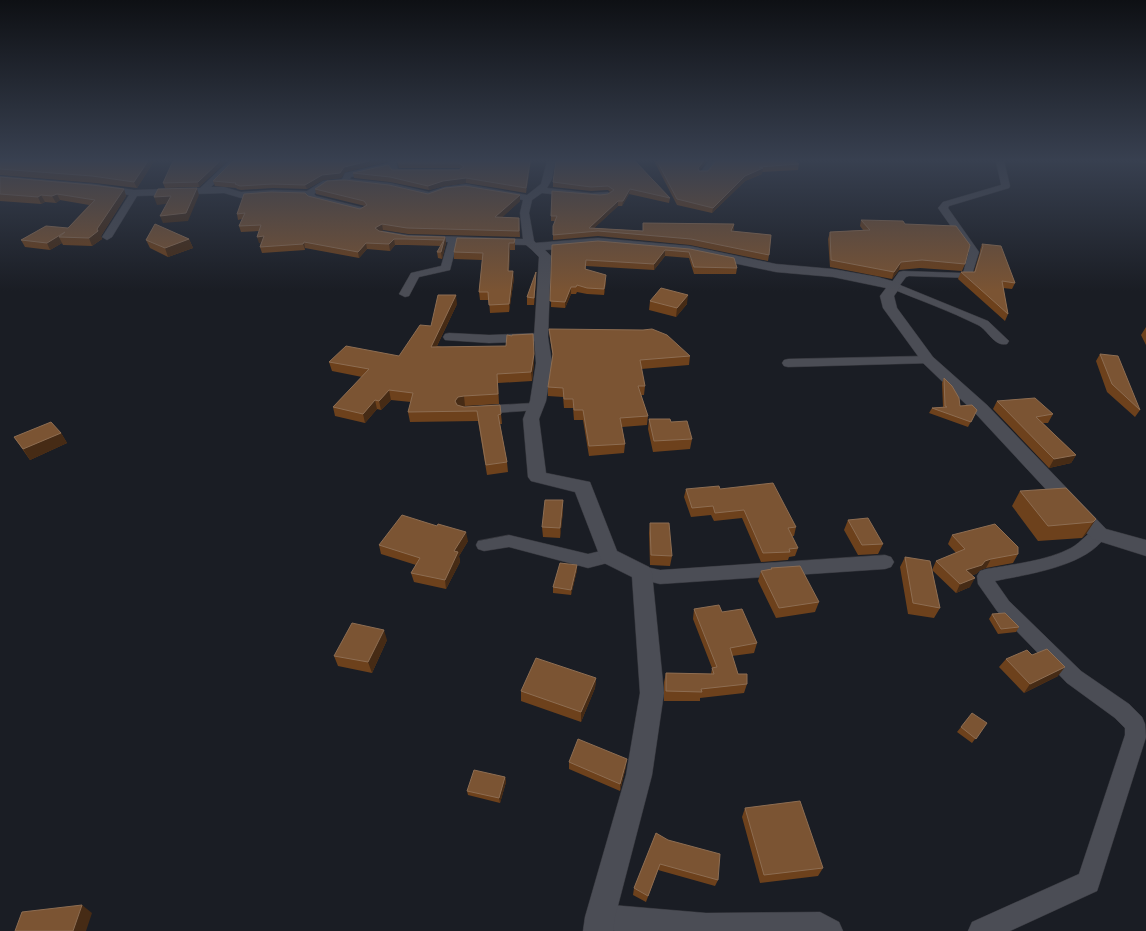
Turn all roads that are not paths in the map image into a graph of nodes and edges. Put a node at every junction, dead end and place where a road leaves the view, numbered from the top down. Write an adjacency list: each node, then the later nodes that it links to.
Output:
1 (127, 204): 7 (street)
2 (339, 204): 5 (street)
3 (526, 204): 9 (street)
4 (946, 204): 10 (street)
5 (362, 210)
6 (384, 234): 8 (street)
7 (107, 237)
8 (453, 240): 9 (street); 11 (street)
9 (532, 244): 10 (street); 12 (street)
10 (894, 286): 14 (street); 15 (street)
11 (405, 294)
12 (541, 336): 13 (street); 17 (street)
13 (449, 337)
14 (1003, 341)
15 (928, 360): 16 (street); 19 (street)
16 (788, 363)
17 (534, 407): 18 (street); 22 (street)
18 (465, 411)
19 (1100, 534): 21 (street); 27 (street)
20 (484, 545): 22 (street)
21 (1146, 548)
22 (609, 556): 24 (street)
23 (885, 562): 24 (street)
24 (642, 573): 25 (street)
25 (599, 924): 26 (street)
26 (830, 931)
27 (981, 931)

